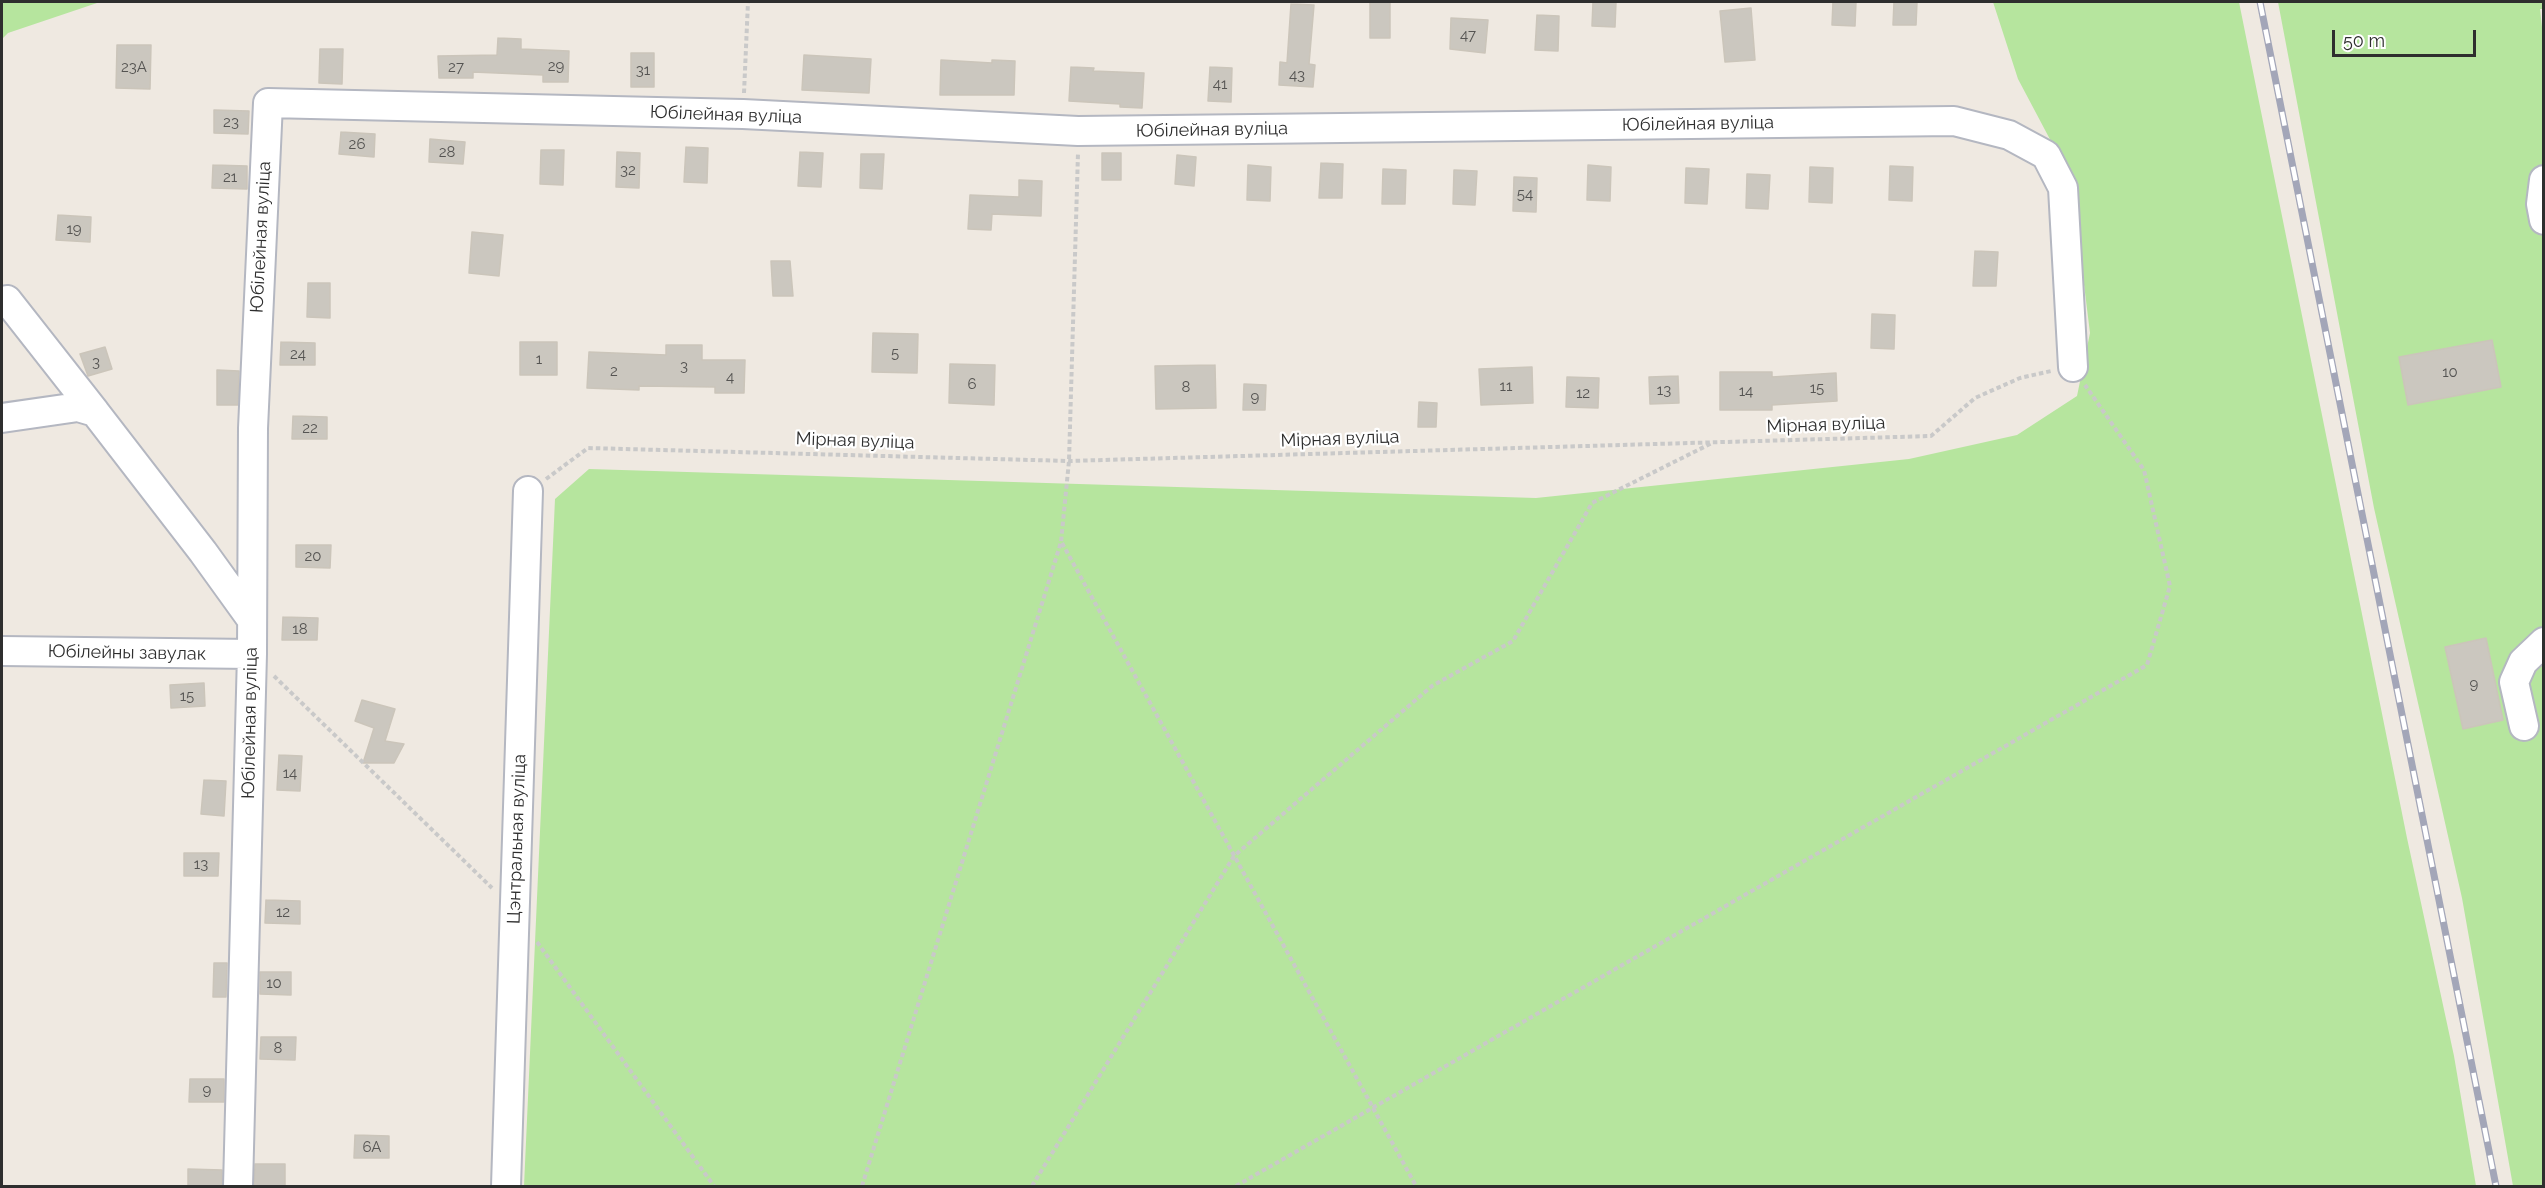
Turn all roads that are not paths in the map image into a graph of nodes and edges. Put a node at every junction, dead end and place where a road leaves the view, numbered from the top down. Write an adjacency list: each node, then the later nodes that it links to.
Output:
1 (2544, 180): 2 (street)
2 (2544, 220)
3 (7, 300): 5 (street)
4 (2073, 367): 8 (street, Юбілейная вуліца)
5 (95, 412): 6 (street); 8 (street)
6 (2, 418)
7 (528, 491): 14 (street, Цэнтральная вуліца)
8 (252, 620): 11 (street, Юбілейная вуліца)
9 (2544, 642): 12 (street)
10 (2, 651): 11 (street, Юбілейны завулак)
11 (252, 654): 13 (street, Юбілейная вуліца)
12 (2524, 726)
13 (238, 1186)
14 (506, 1186)

